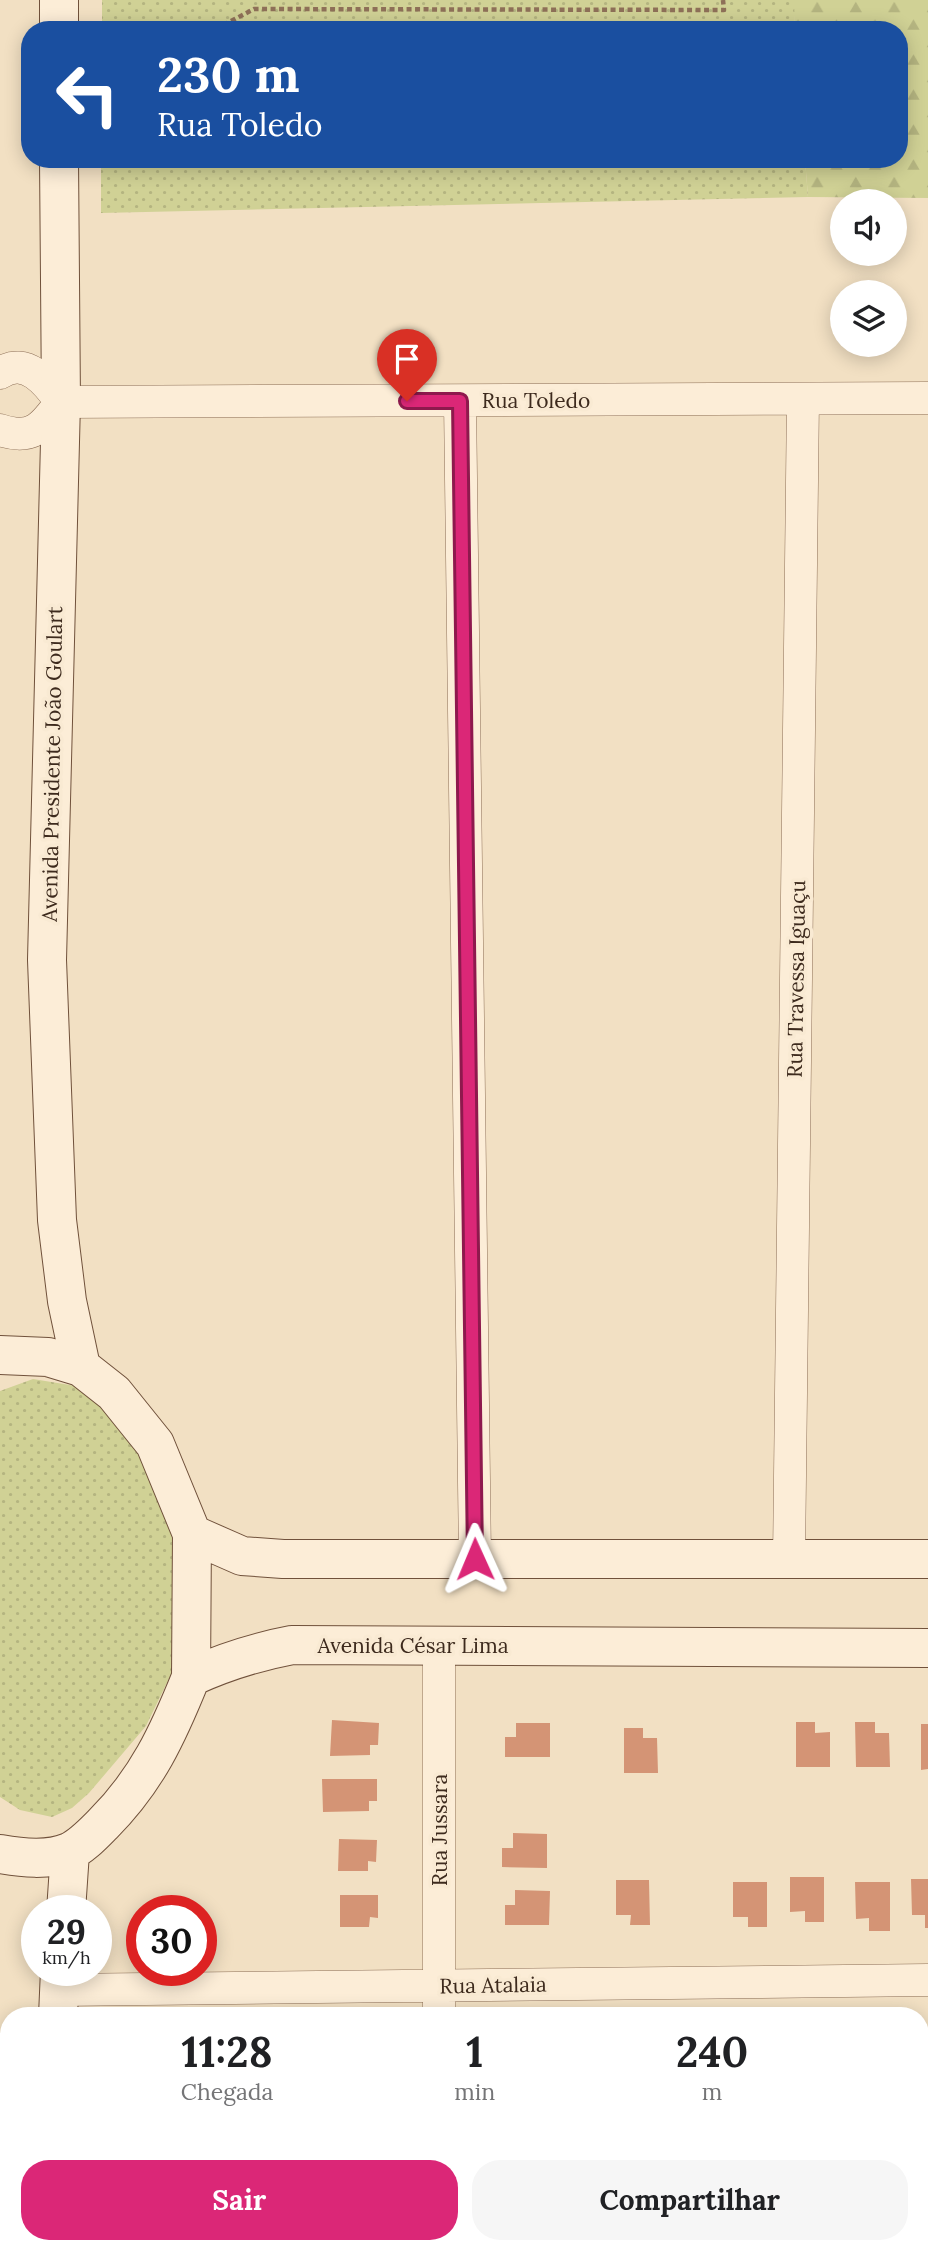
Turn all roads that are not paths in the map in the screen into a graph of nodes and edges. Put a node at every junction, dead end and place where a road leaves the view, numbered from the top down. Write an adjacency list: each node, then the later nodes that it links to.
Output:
1 (59, 0): 2 (street)
2 (59, 21)
3 (59, 168): 8 (street, Avenida Presidente João Goulart)
4 (0, 373): 8 (street)
5 (928, 398): 6 (street, Rua Toledo)
6 (803, 399): 7 (street, Rua Toledo); 14 (street, Rua Travessa Iguaçu)
7 (460, 401): 8 (street, Rua Toledo); 13 (street)
8 (61, 402): 9 (street); 11 (street, Avenida Presidente João Goulart)
9 (0, 430)
10 (0, 1355): 11 (street)
11 (81, 1367): 12 (street)
12 (192, 1534): 13 (street); 18 (street)
13 (475, 1559): 14 (street)
14 (789, 1559): 15 (street)
15 (928, 1559)
16 (439, 1644): 17 (street, Avenida César Lima); 18 (street, Avenida César Lima); 24 (street, Rua Jussara)
17 (928, 1648)
18 (191, 1677): 19 (street)
19 (69, 1852): 20 (street); 21 (street)
20 (0, 1854)
21 (67, 1895)
22 (928, 1980): 24 (street, Rua Atalaia)
23 (59, 1992): 24 (street, Rua Atalaia)
24 (439, 2001)

